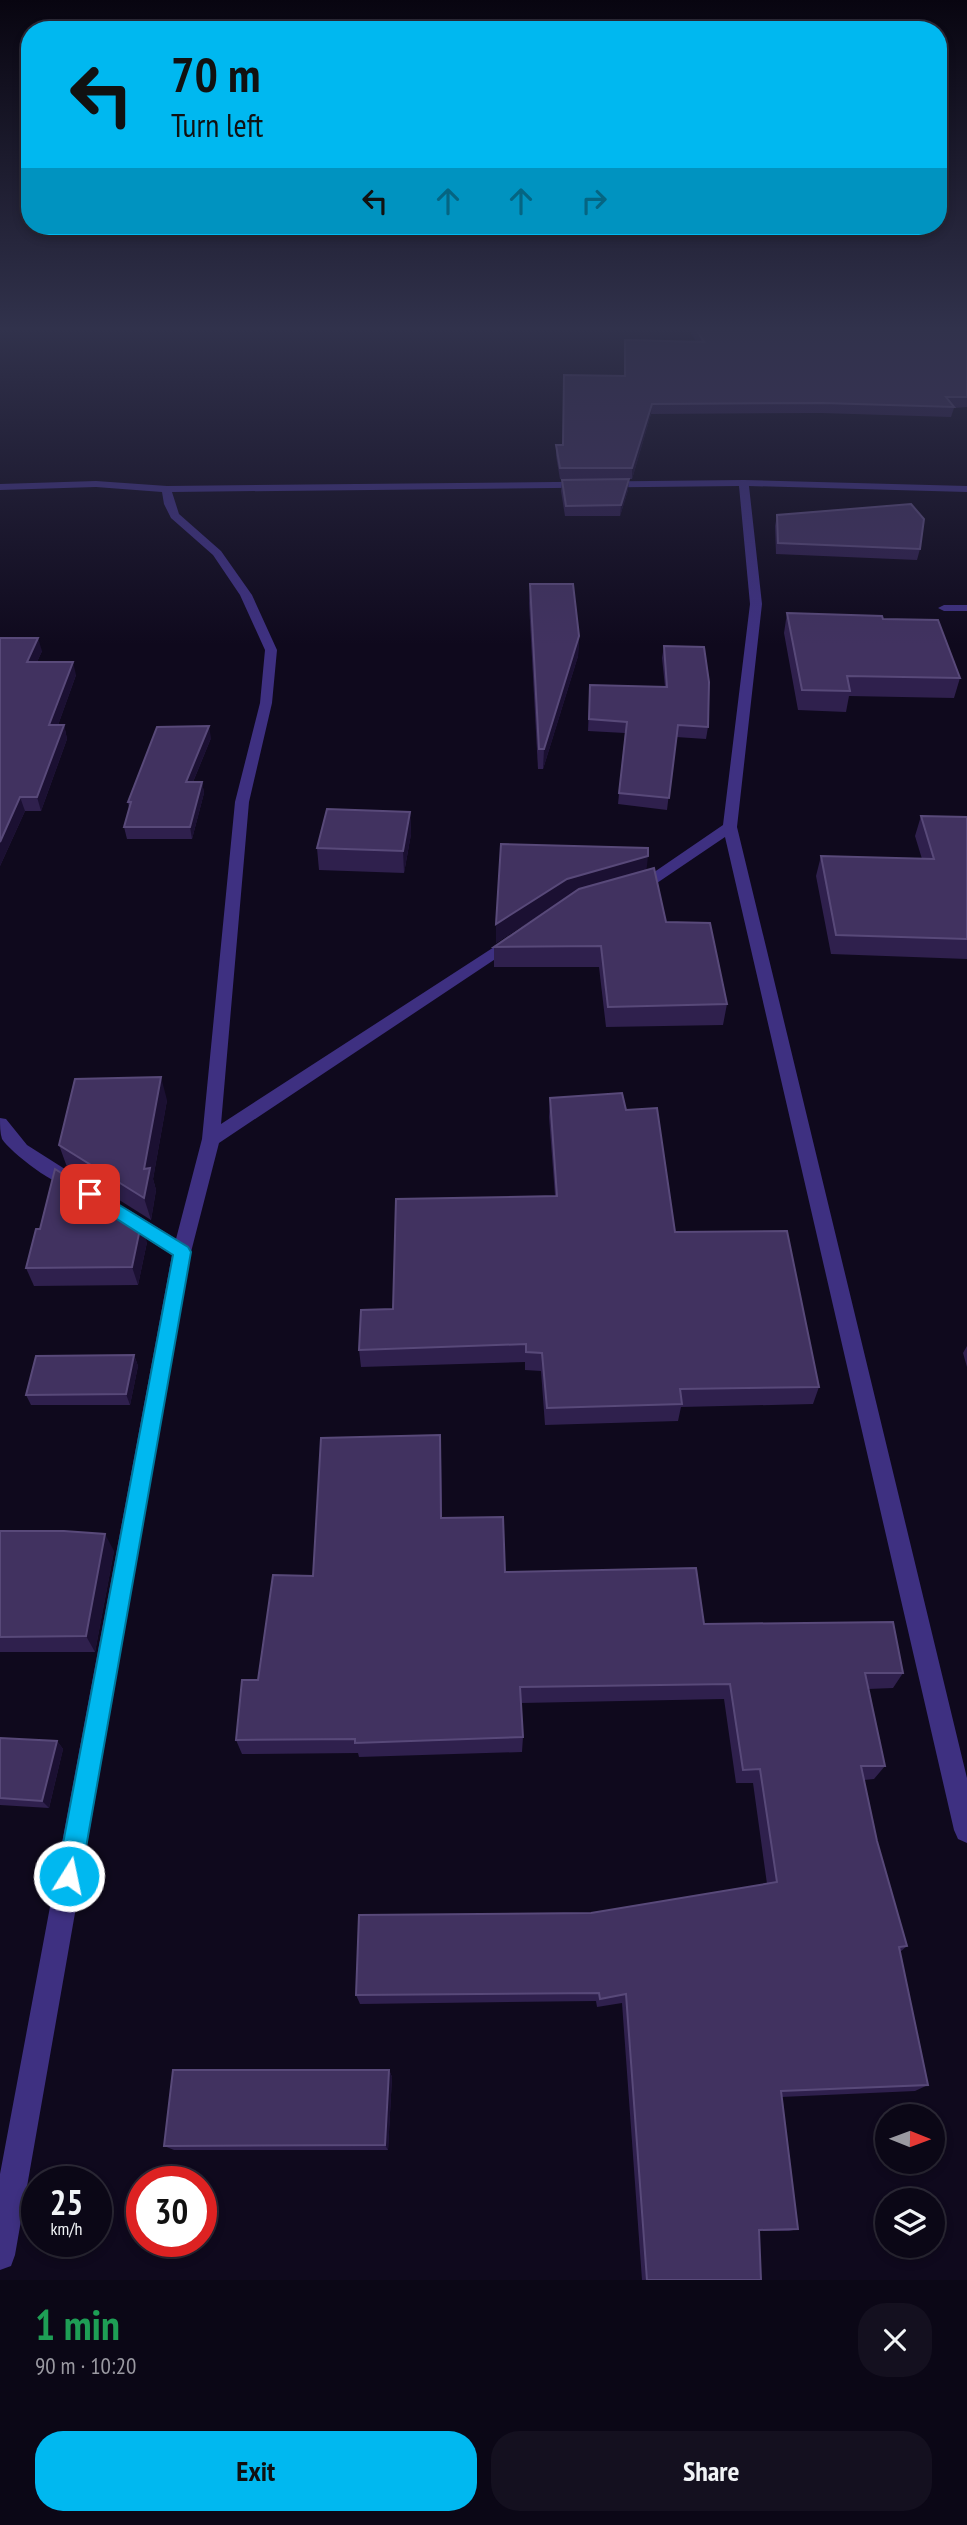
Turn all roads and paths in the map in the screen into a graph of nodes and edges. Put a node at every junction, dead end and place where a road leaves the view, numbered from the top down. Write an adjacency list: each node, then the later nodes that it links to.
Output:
1 (744, 483): 3 (street); 4 (street); 7 (street)
2 (0, 488): 3 (street)
3 (167, 489): 11 (street)
4 (967, 489)
5 (944, 608): 6 (street)
6 (967, 608)
7 (730, 827): 8 (street); 15 (street)
8 (622, 891)
9 (526, 933): 11 (street)
10 (0, 1124): 12 (street)
11 (211, 1139): 14 (street)
12 (90, 1194)
13 (113, 1208): 14 (street)
14 (182, 1252): 16 (street)
15 (967, 1830)
16 (0, 2255)

